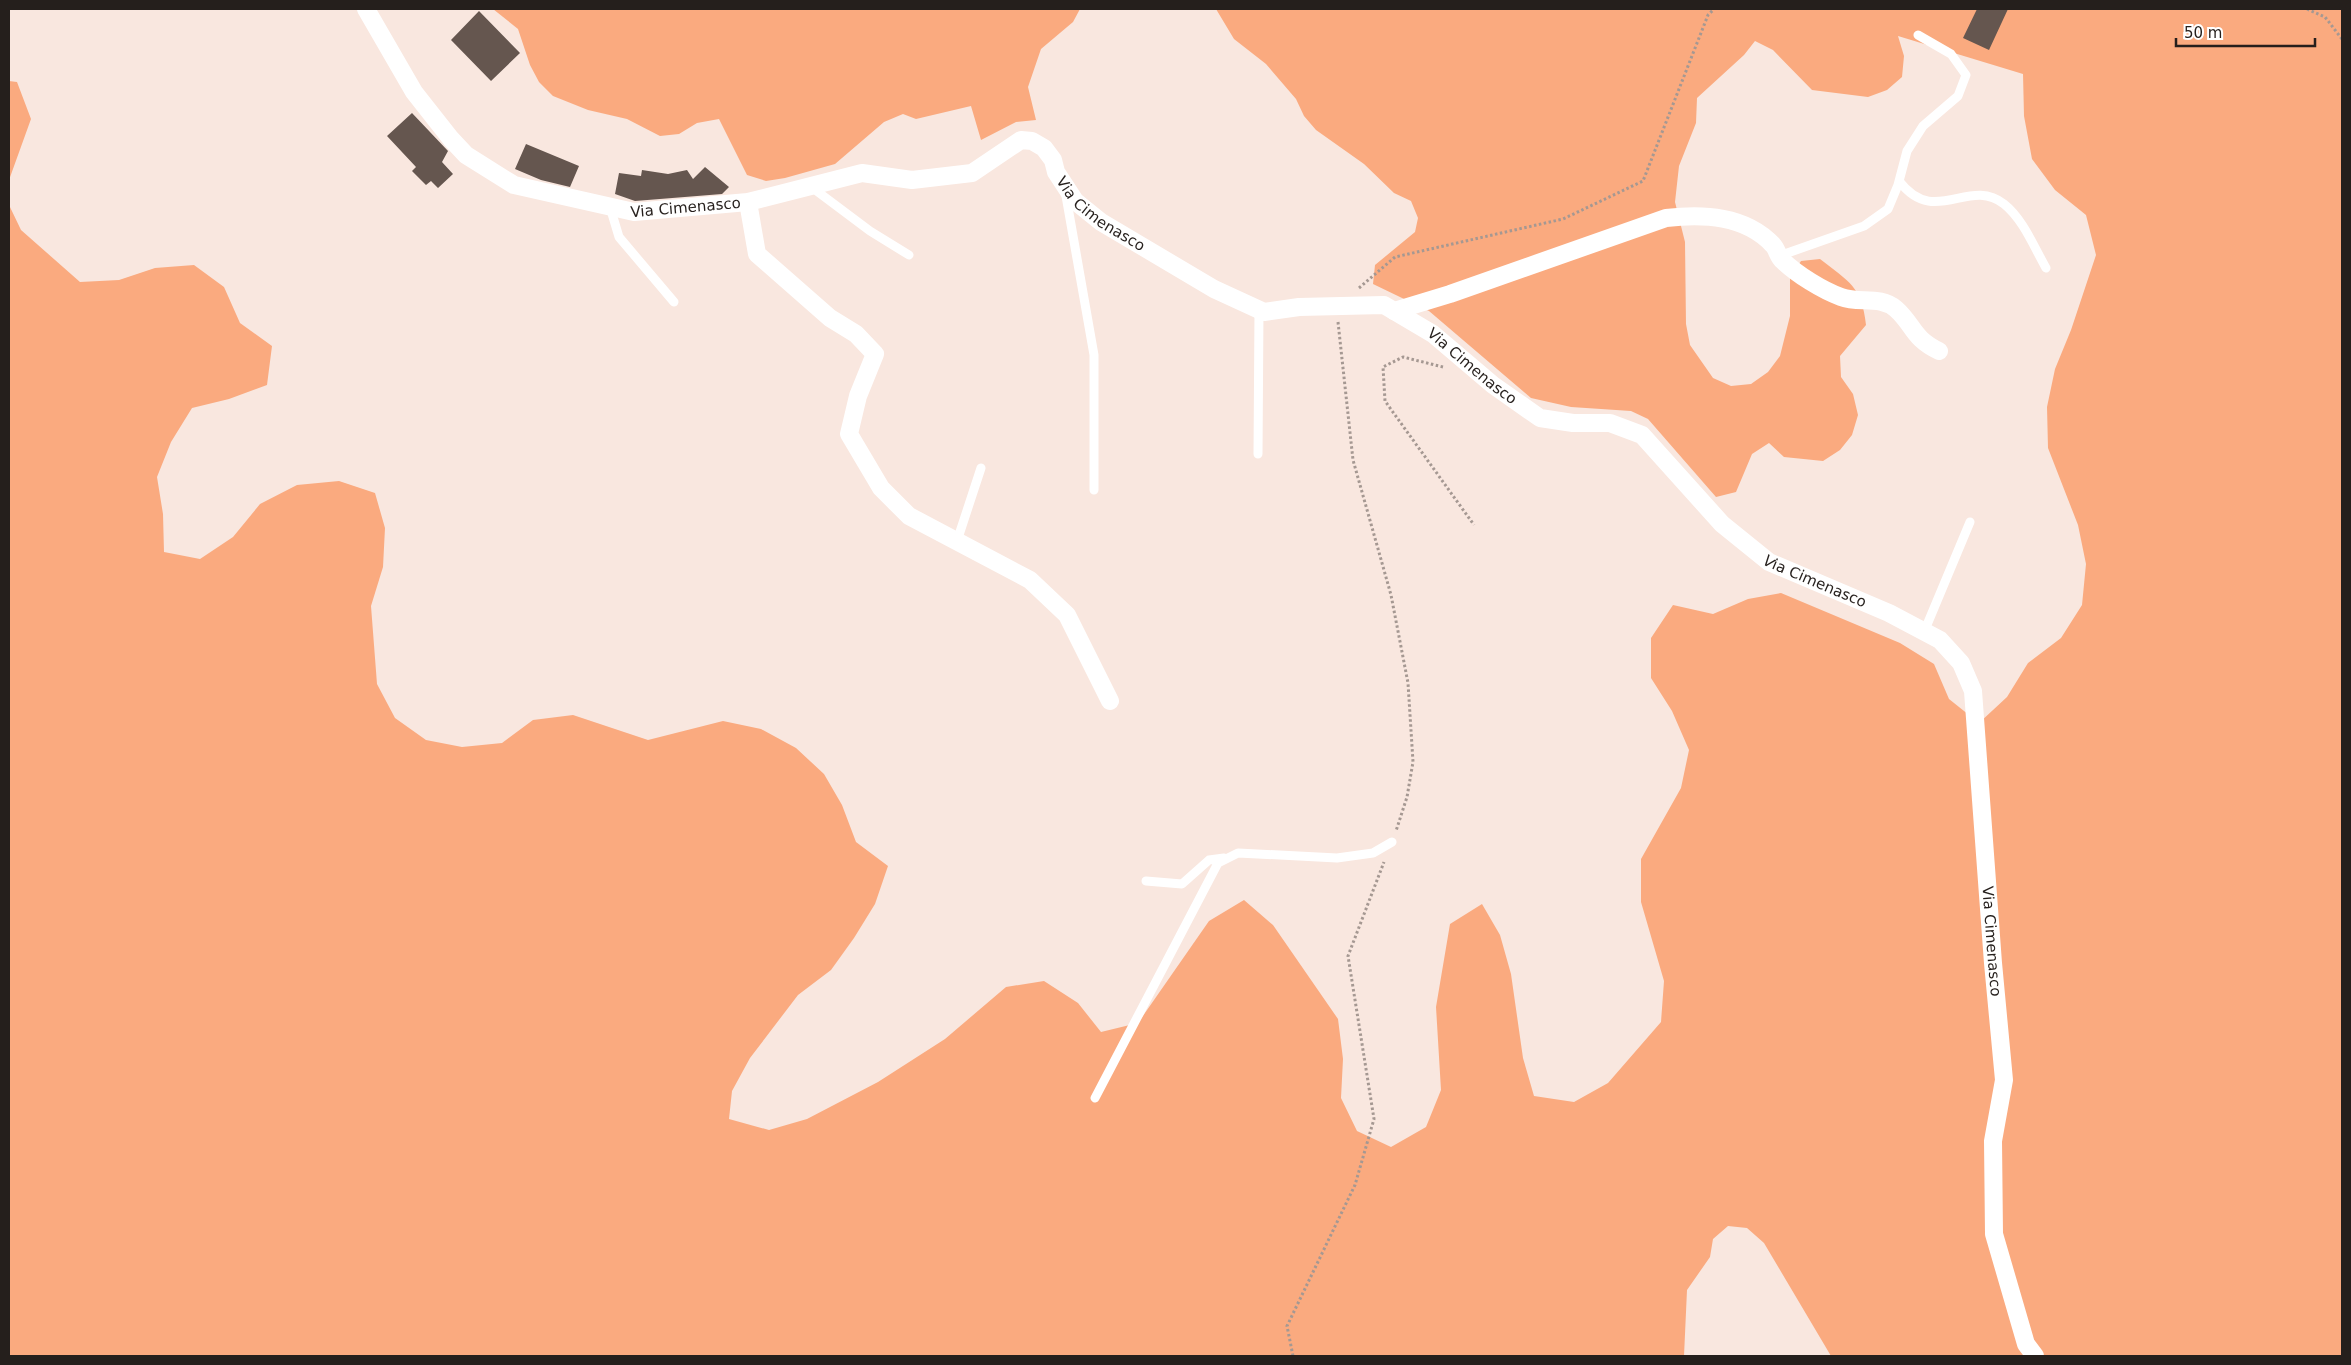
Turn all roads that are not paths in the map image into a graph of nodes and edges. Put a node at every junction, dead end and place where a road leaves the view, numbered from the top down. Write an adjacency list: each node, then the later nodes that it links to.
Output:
1 (366, 9): 7 (street, Via Cimenasco)
2 (1918, 35): 3 (lane)
3 (1899, 181): 9 (lane); 10 (lane)
4 (810, 186): 5 (street, Via Cimenasco); 6 (street, Via Cimenasco); 8 (lane)
5 (1064, 186): 12 (street, Via Cimenasco); 17 (lane)
6 (748, 202): 7 (street, Via Cimenasco); 19 (street)
7 (610, 207): 11 (lane)
8 (909, 255)
9 (1779, 256): 13 (street); 14 (street)
10 (2046, 268)
11 (674, 302)
12 (1259, 310): 13 (street, Via Cimenasco); 15 (lane)
13 (1394, 311): 20 (street, Via Cimenasco)
14 (1940, 351)
15 (1258, 454)
16 (981, 468): 19 (lane)
17 (1094, 490)
18 (1970, 522): 20 (lane)
19 (957, 541): 21 (street)
20 (1924, 632): 26 (street, Via Cimenasco)
21 (1110, 701)
22 (1392, 842): 23 (lane)
23 (1229, 858): 24 (lane); 25 (lane)
24 (1146, 880)
25 (1095, 1098)
26 (2035, 1356)

